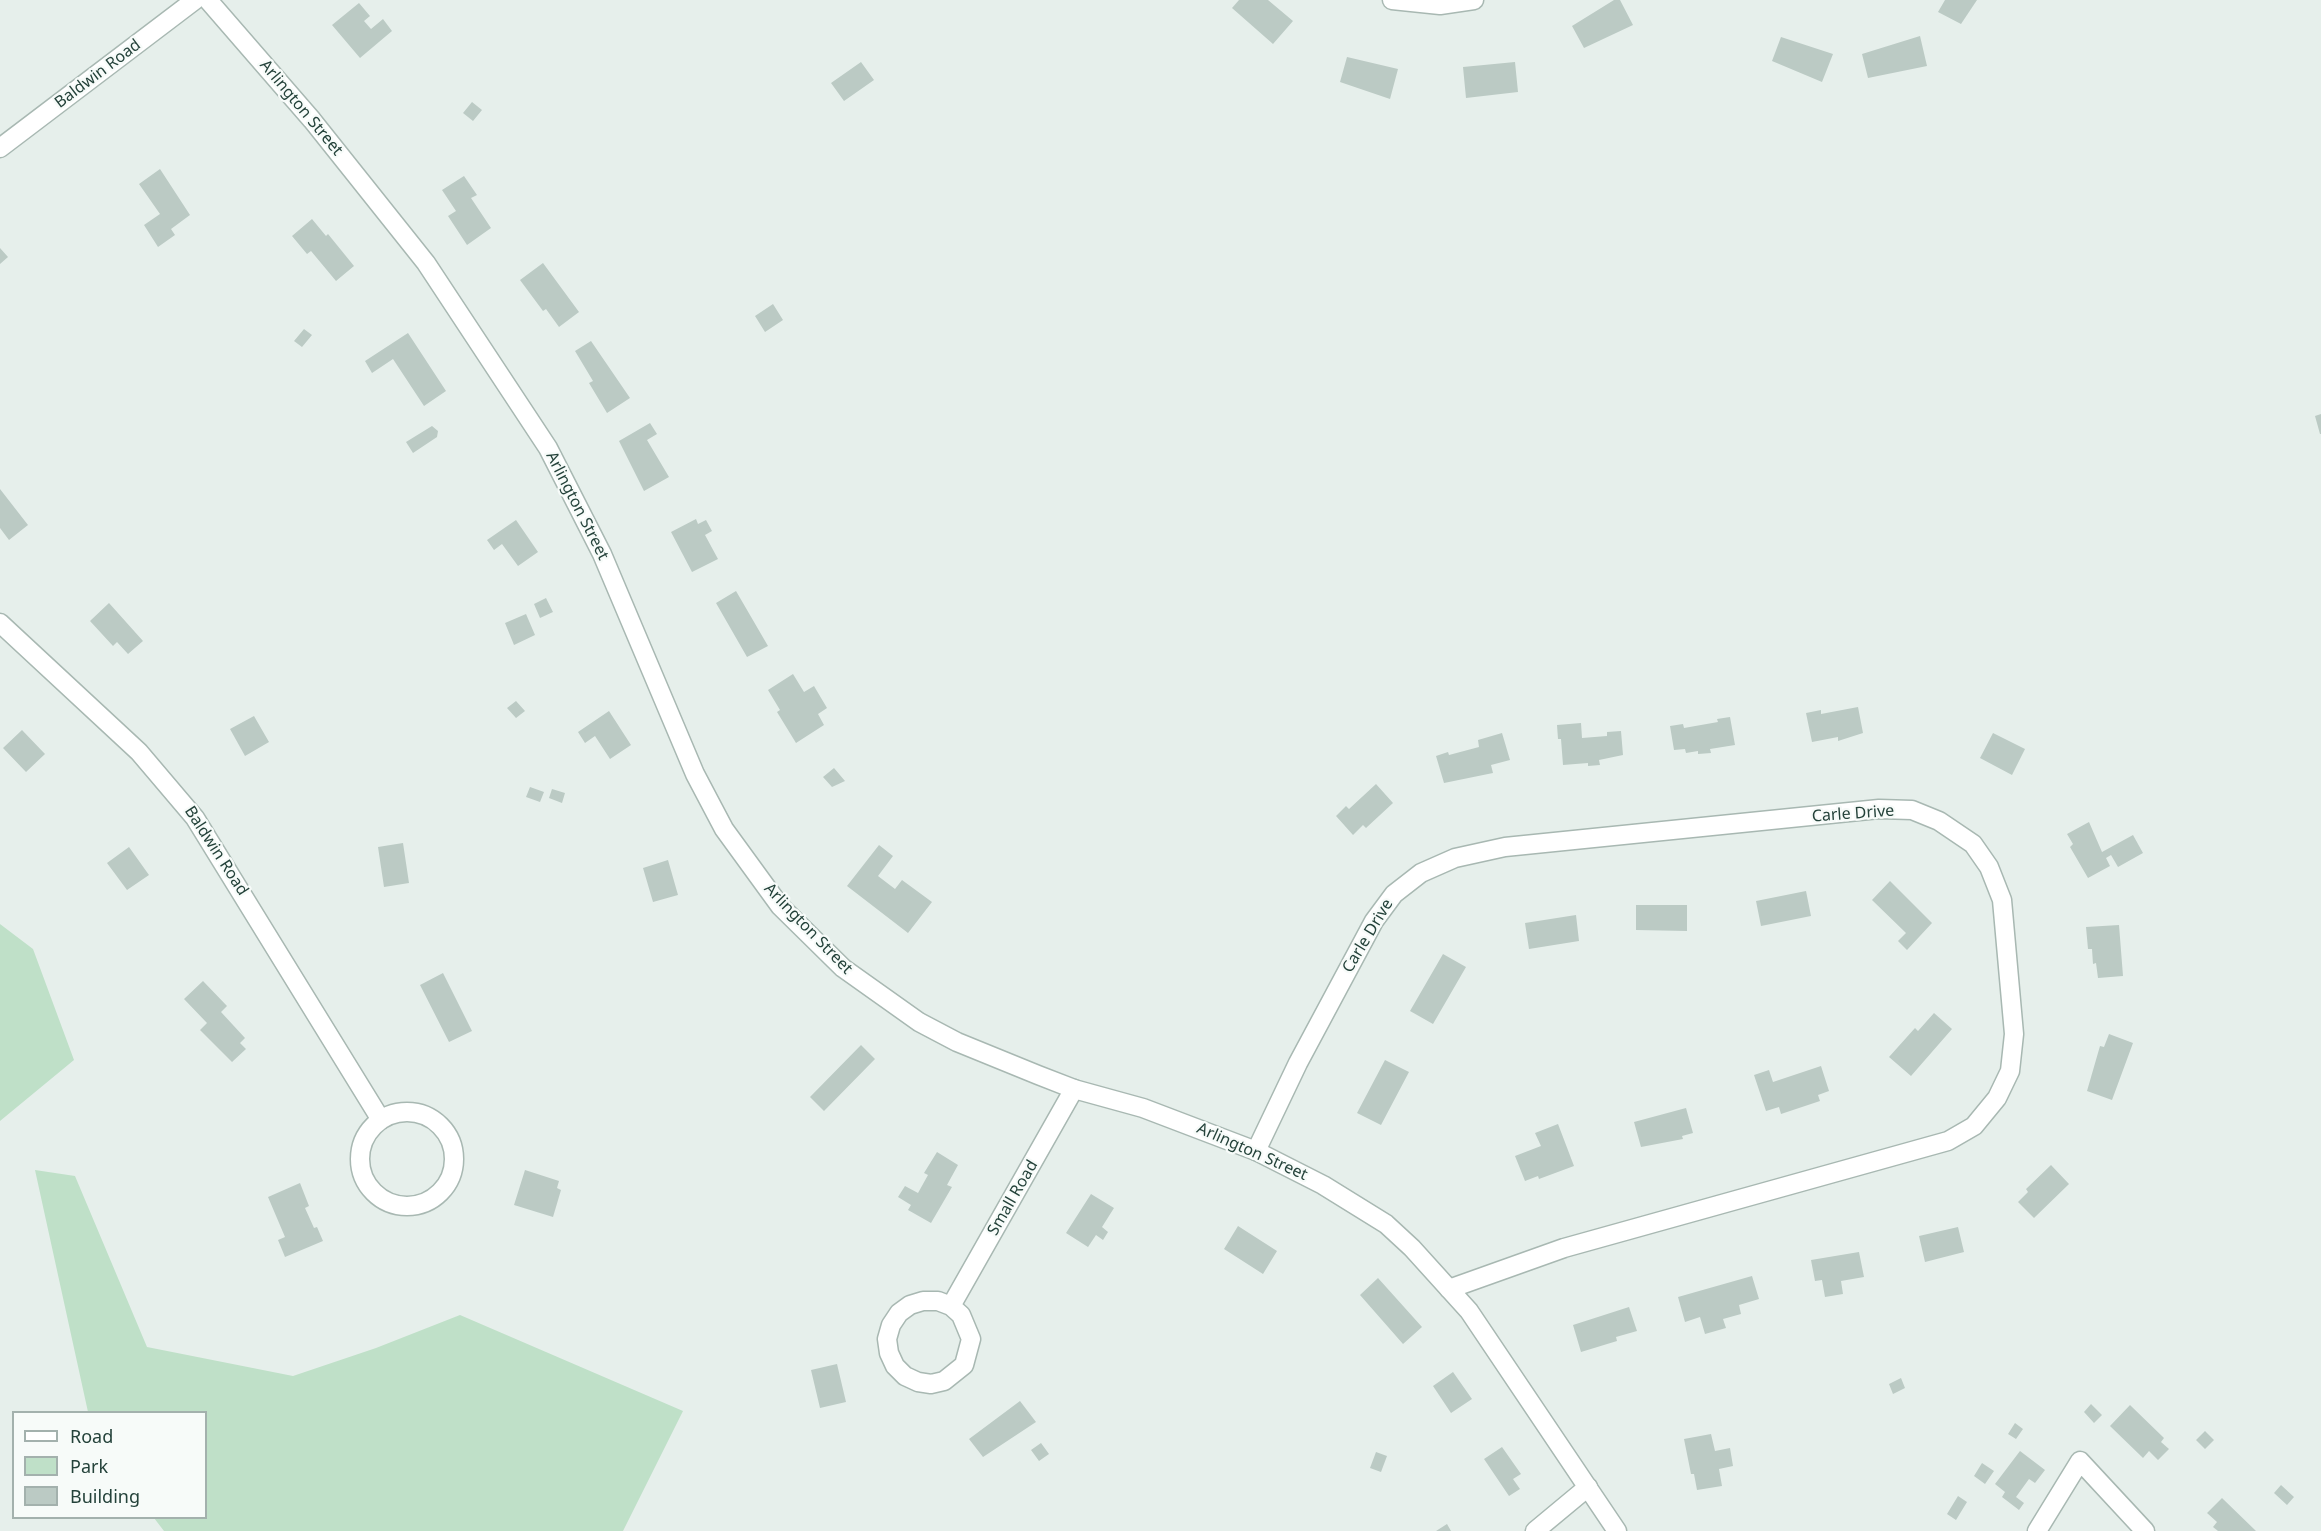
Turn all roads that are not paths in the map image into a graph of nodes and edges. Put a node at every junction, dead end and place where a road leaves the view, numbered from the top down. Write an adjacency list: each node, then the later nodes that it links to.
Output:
1 (195, 0): 5 (street, Baldwin Road)
2 (208, 0): 7 (street, Arlington Street)
3 (1392, 0): 4 (street)
4 (1474, 0)
5 (0, 148)
6 (0, 623): 8 (street, Baldwin Road)
7 (1074, 1089): 9 (street, Arlington Street); 11 (street, Small Road)
8 (381, 1120): 8 (street)
9 (1256, 1151): 10 (street, Arlington Street); 10 (street, Carle Drive)
10 (1449, 1289): 12 (street, Arlington Street)
11 (951, 1306): 11 (street)
12 (1588, 1487): 13 (street); 14 (street, Arlington Street)
13 (1535, 1531)
14 (1617, 1531)
15 (2037, 1531): 16 (street)
16 (2145, 1531)

